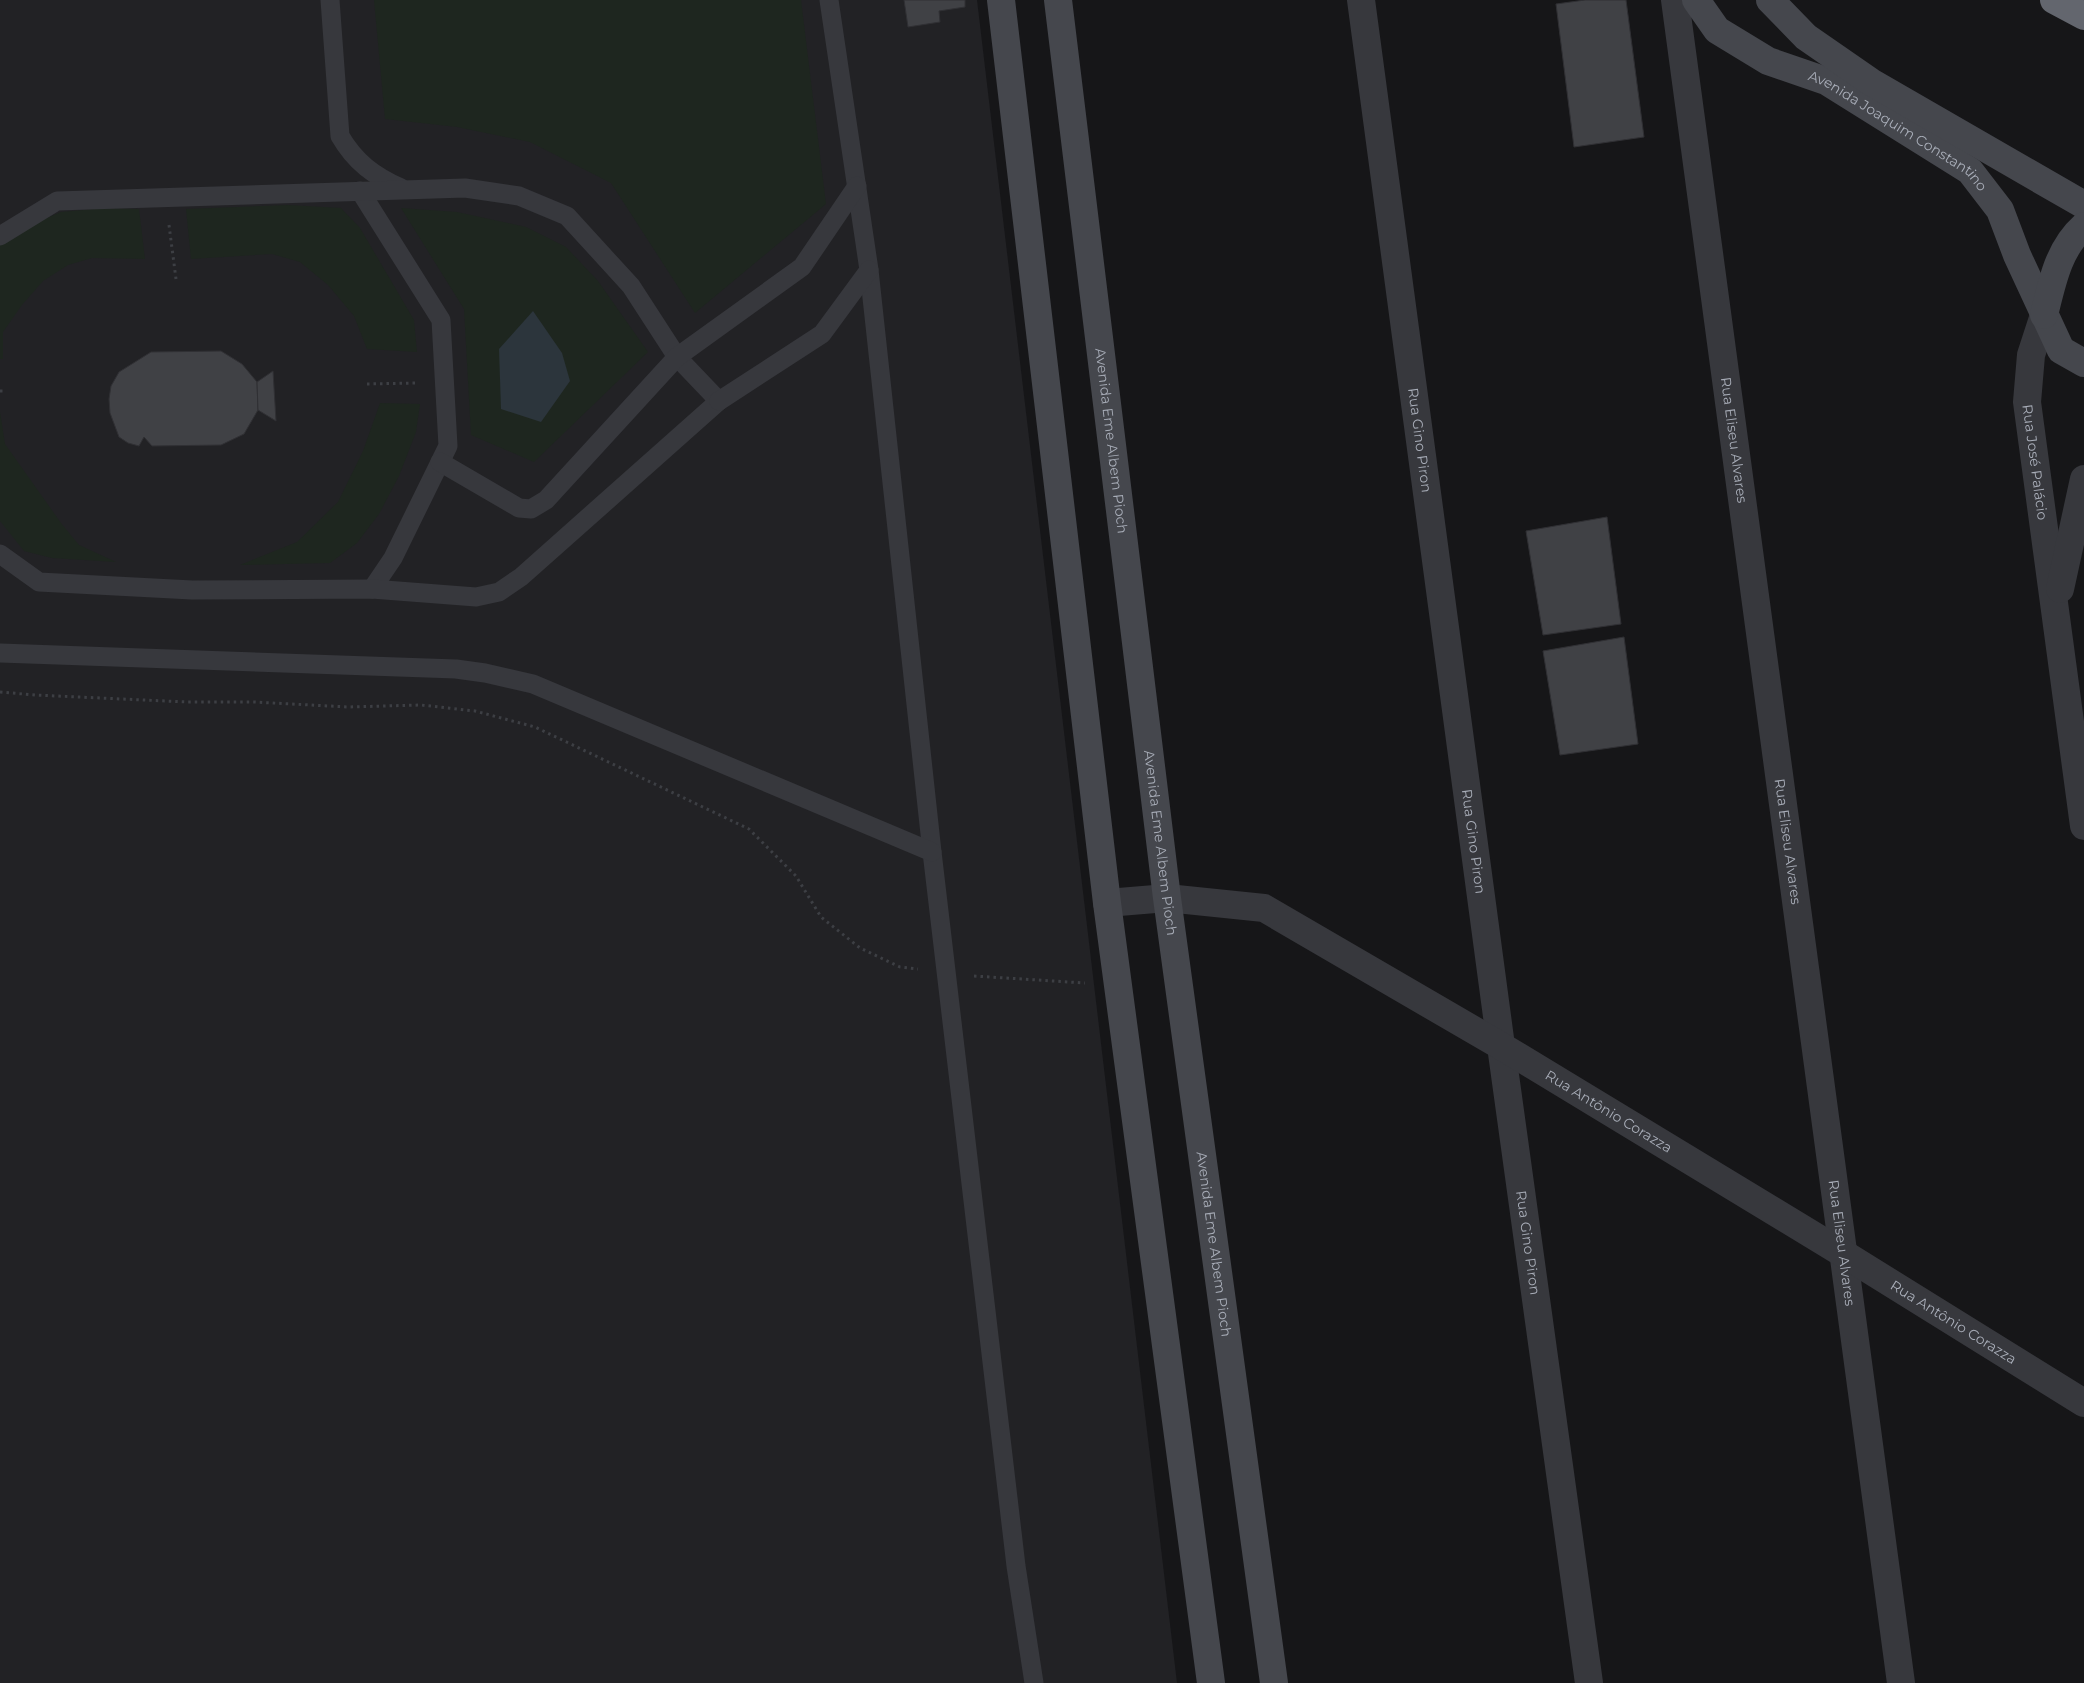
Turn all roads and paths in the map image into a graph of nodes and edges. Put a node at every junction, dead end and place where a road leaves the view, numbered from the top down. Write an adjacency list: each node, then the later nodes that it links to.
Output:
1 (330, 0): 12 (lane)
2 (829, 0): 11 (lane)
3 (1001, 0): 38 (street)
4 (1058, 0): 37 (street, Avenida Eme Albem Pioch)
5 (1361, 0): 41 (street, Rua Gino Piron)
6 (1675, 0): 42 (street, Rua Eliseu Alvares)
7 (1696, 0): 20 (street, Avenida Joaquim Constantino)
8 (1770, 0): 15 (street)
9 (2054, 0): 10 (highway)
10 (2084, 16)
11 (857, 186): 18 (lane); 21 (lane)
12 (404, 190): 13 (lane); 21 (lane)
13 (360, 191): 14 (lane); 23 (lane)
14 (166, 198): 17 (lane); 19 (path)
15 (2084, 205)
16 (2084, 226): 20 (street)
17 (0, 236)
18 (869, 270): 27 (lane); 36 (lane)
19 (176, 280)
20 (2044, 315): 22 (street, Avenida Joaquim Constantino); 32 (street, Rua José Palácio)
21 (677, 357): 27 (lane); 28 (lane)
22 (2084, 363)
23 (445, 383): 24 (path); 28 (lane)
24 (367, 384)
25 (5, 391): 26 (path)
26 (0, 392)
27 (719, 401): 31 (lane)
28 (440, 462): 31 (lane)
29 (2084, 479): 32 (street, Rua José Palácio)
30 (0, 554): 31 (lane)
31 (372, 589)
32 (2055, 610): 35 (street, Rua José Palácio)
33 (0, 653): 36 (lane)
34 (0, 692): 39 (path)
35 (2084, 826)
36 (932, 852): 39 (lane)
37 (1167, 898): 38 (street, Rua Antônio Corazza); 41 (street, Rua Antônio Corazza); 46 (street, Avenida Eme Albem Pioch)
38 (1107, 904): 40 (street)
39 (947, 973): 40 (path); 44 (lane)
40 (1120, 992): 45 (street)
41 (1501, 1046): 42 (street, Rua Antônio Corazza); 47 (street, Rua Gino Piron)
42 (1844, 1254): 43 (street, Rua Antônio Corazza); 48 (street, Rua Eliseu Alvares)
43 (2084, 1403)
44 (1034, 1683)
45 (1211, 1683)
46 (1274, 1683)
47 (1589, 1683)
48 (1901, 1683)

